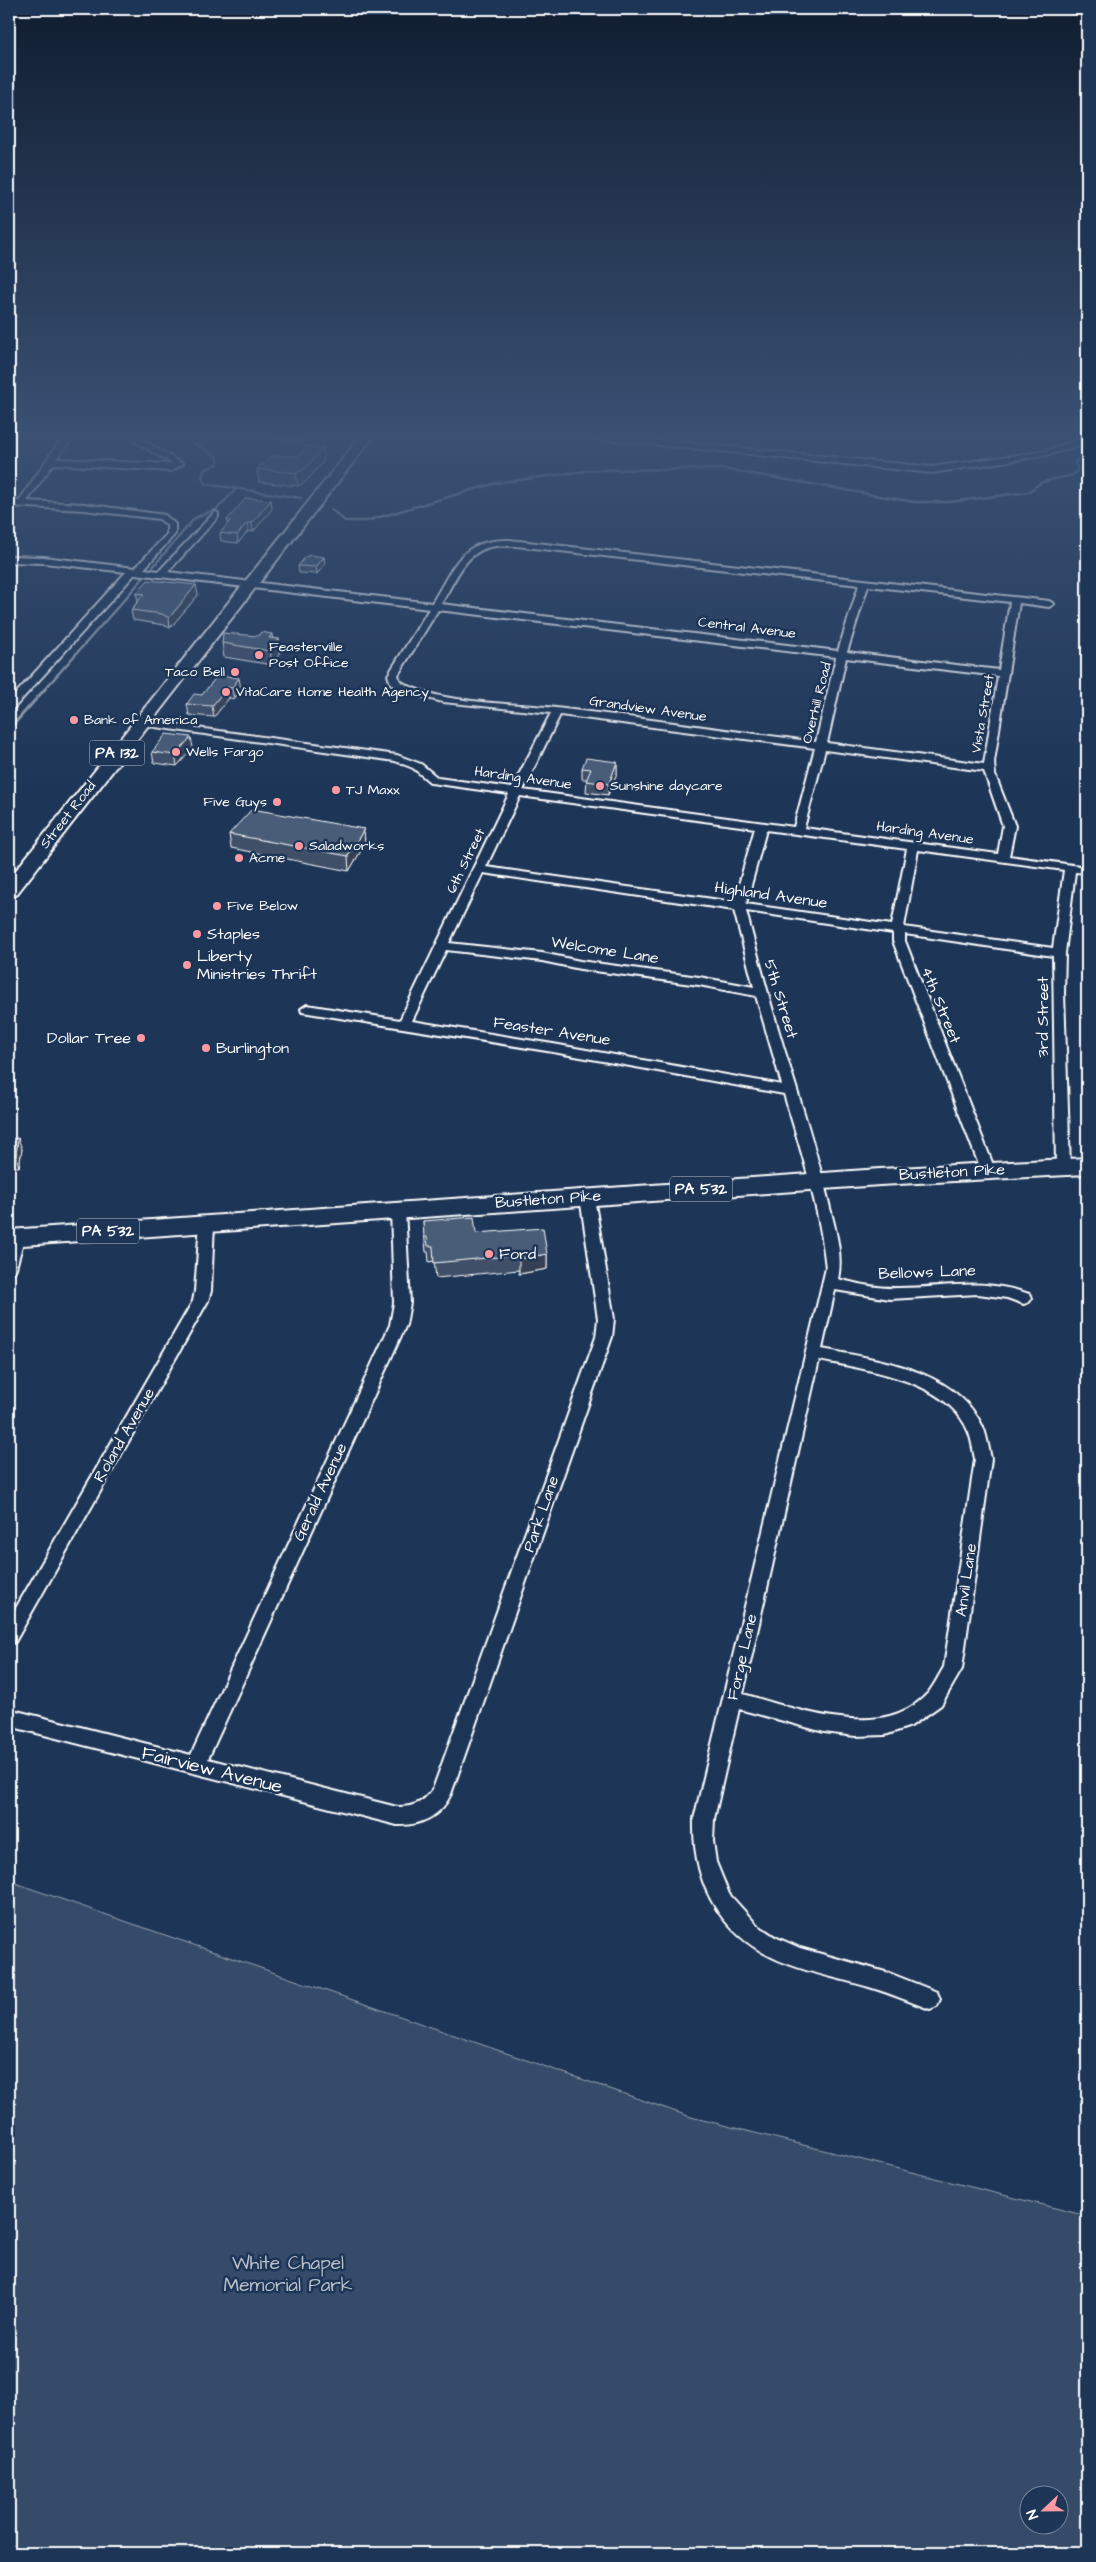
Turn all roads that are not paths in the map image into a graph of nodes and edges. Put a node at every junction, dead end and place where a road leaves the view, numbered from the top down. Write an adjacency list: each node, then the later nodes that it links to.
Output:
1 (152, 553): 7 (street)
2 (181, 553): 8 (street)
3 (276, 553): 10 (main road, Street Road / PA 132)
4 (468, 553): 13 (street)
5 (586, 553): 9 (street)
6 (9, 559): 7 (street, Central Avenue)
7 (135, 570): 8 (street, Central Avenue); 16 (street)
8 (162, 573): 10 (street, Central Avenue)
9 (864, 583): 11 (street); 14 (street, Overhill Road)
10 (251, 584): 13 (street, Central Avenue); 18 (main road, Street Road / PA 132)
11 (1015, 600): 12 (street); 15 (street, Vista Street)
12 (1049, 604)
13 (435, 605): 14 (street, Central Avenue); 17 (street, Grandview Avenue)
14 (842, 654): 15 (street, Central Avenue); 19 (street, Overhill Road)
15 (1004, 674): 20 (street, Vista Street)
16 (9, 707)
17 (557, 711): 19 (street, Grandview Avenue); 21 (street, 6th Street)
18 (141, 722): 21 (street, Harding Avenue); 29 (main road, Street Road / PA 132)
19 (820, 747): 20 (street, Grandview Avenue); 23 (street, Overhill Road)
20 (989, 768): 25 (street, Vista Street)
21 (516, 792): 22 (street, Harding Avenue); 27 (street, 6th Street)
22 (761, 826): 23 (street, Harding Avenue); 30 (street)
23 (798, 832): 24 (street, Harding Avenue)
24 (913, 847): 25 (street, Harding Avenue); 31 (street, 4th Street)
25 (1003, 859): 26 (street, Harding Avenue)
26 (1070, 868): 28 (street, Harding Avenue); 33 (street, 3rd Street)
27 (478, 869): 30 (street, Highland Avenue); 32 (street, 6th Street)
28 (1087, 870)
29 (9, 891)
30 (739, 906): 31 (street, Highland Avenue); 34 (street, 5th Street)
31 (898, 929): 33 (street, Highland Avenue); 40 (street, 4th Street)
32 (442, 946): 34 (street, Welcome Lane); 36 (street, 6th Street)
33 (1059, 953): 39 (street, 3rd Street)
34 (762, 993): 37 (street, 5th Street)
35 (307, 1009): 36 (street, Feaster Avenue)
36 (404, 1024): 37 (street, Feaster Avenue)
37 (792, 1092): 41 (street, 5th Street)
38 (1087, 1166): 39 (main road, Bustleton Pike / PA 532)
39 (1063, 1167): 40 (main road, Bustleton Pike / PA 532)
40 (988, 1170): 41 (main road, Bustleton Pike / PA 532)
41 (817, 1181): 42 (main road, Bustleton Pike / PA 532); 47 (street, Forge Lane)
42 (587, 1197): 43 (main road, Bustleton Pike / PA 532); 54 (street, Park Lane)
43 (398, 1210): 44 (main road, Bustleton Pike / PA 532); 53 (street, Gerald Avenue)
44 (207, 1223): 45 (main road, Bustleton Pike / PA 532); 50 (street, Roland Avenue)
45 (13, 1238): 46 (street)
46 (9, 1268)
47 (830, 1283): 48 (street, Bellows Lane); 49 (street, Forge Lane)
48 (1024, 1298)
49 (814, 1353): 51 (street, Forge Lane); 51 (street, Anvil Lane)
50 (9, 1636)
51 (732, 1699): 55 (street, Forge Lane)
52 (9, 1718): 53 (street, Fairview Avenue)
53 (196, 1766): 54 (street, Fairview Avenue)
54 (417, 1815)
55 (930, 1999)

